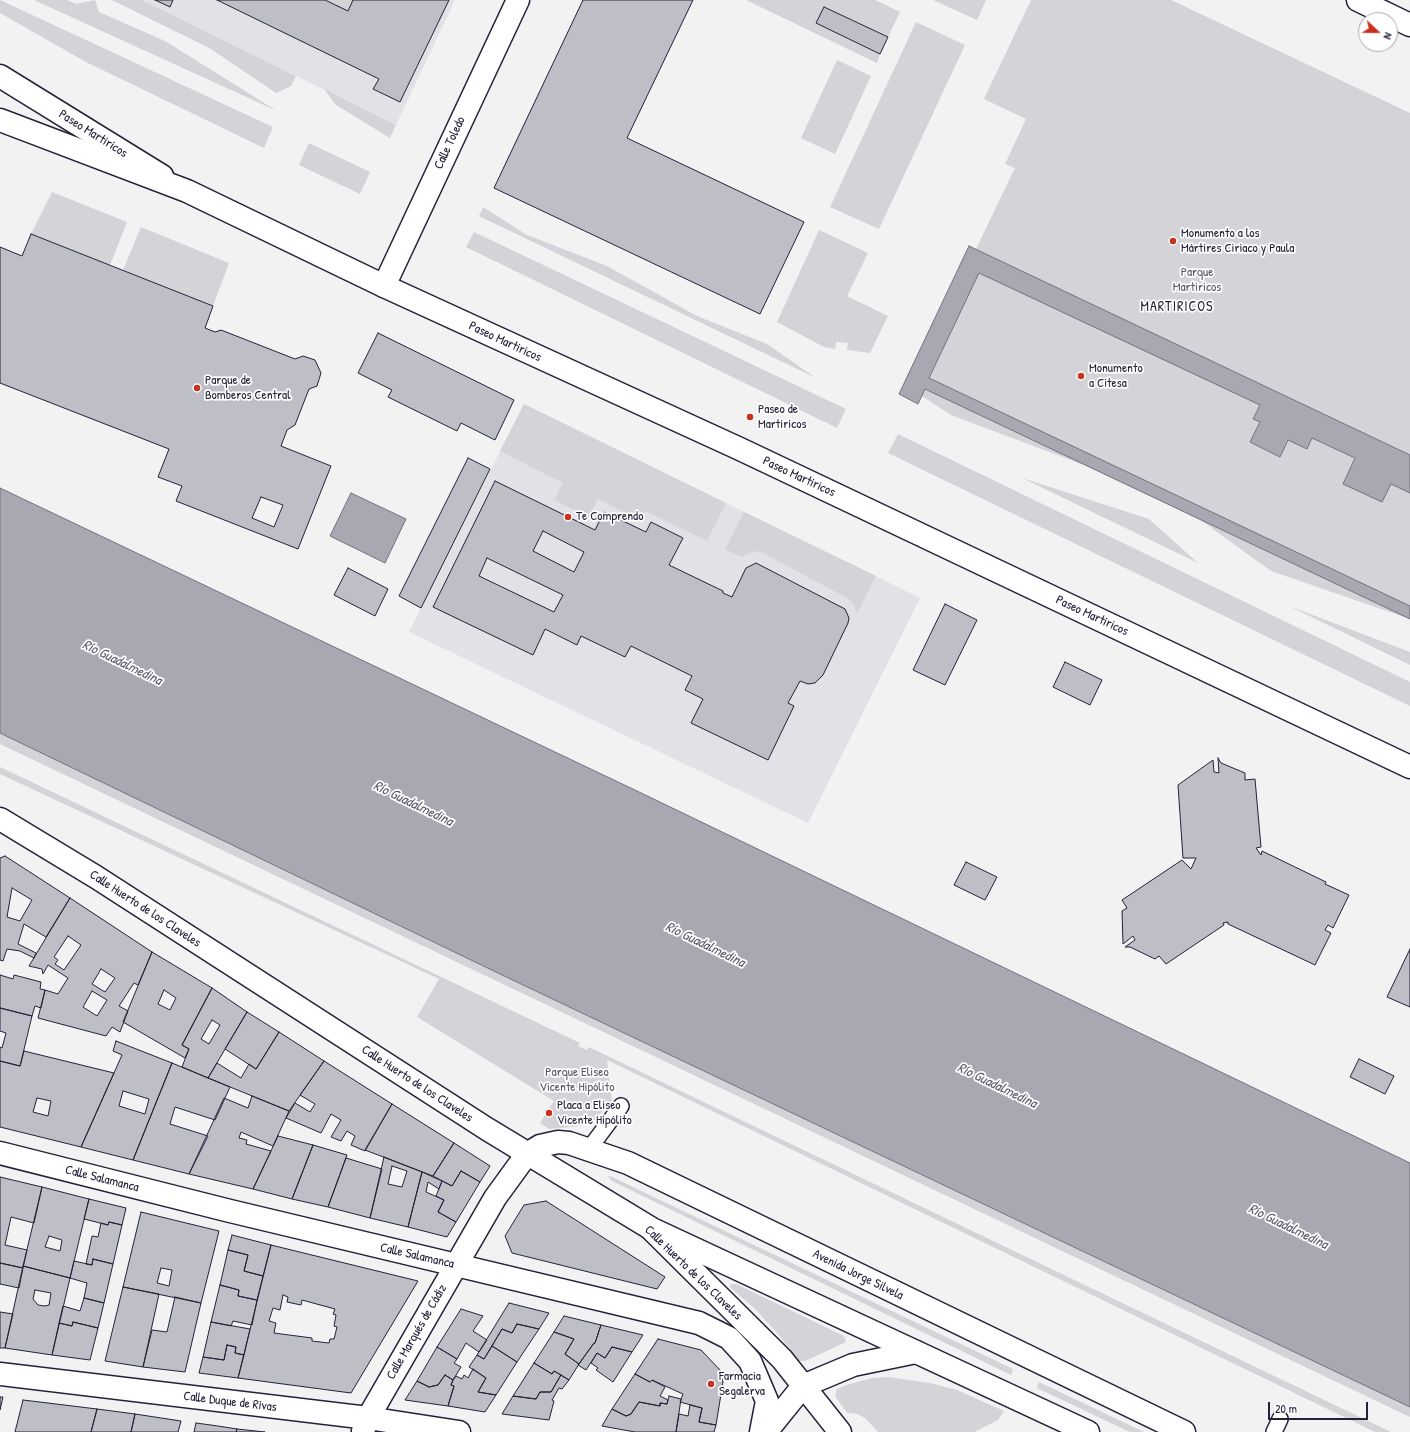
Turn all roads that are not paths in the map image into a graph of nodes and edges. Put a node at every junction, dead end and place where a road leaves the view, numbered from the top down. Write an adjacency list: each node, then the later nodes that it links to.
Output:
1 (518, 0): 9 (main road, Calle Toledo)
2 (1358, 0): 3 (main road)
3 (1400, 16): 4 (main road); 5 (main road)
4 (1410, 25)
5 (1410, 37)
6 (0, 76): 8 (main road, Paseo Martiricos)
7 (0, 120): 8 (main road, Paseo Martiricos)
8 (187, 191): 9 (main road, Paseo Martiricos)
9 (384, 286): 10 (main road, Paseo Martiricos)
10 (1410, 767)
11 (0, 819): 15 (main road, Calle Huerto de los Claveles)
12 (621, 1106): 13 (lane)
13 (589, 1149): 15 (main road, Avenida Jorge Silvela); 27 (main road, Avenida Jorge Silvela)
14 (0, 1153): 17 (main road, Calle Salamanca)
15 (527, 1154): 16 (main road, Calle Huerto de los Claveles); 17 (main road, Calle Marqués de Cádiz)
16 (652, 1229): 18 (main road); 20 (main road, Calle Huerto de los Claveles)
17 (456, 1265): 21 (main road, Calle Marqués de Cádiz); 23 (main road, Calle Salamanca)
18 (916, 1352): 20 (main road); 26 (main road)
19 (0, 1374): 21 (main road, Calle Duque de Rivas)
20 (803, 1386): 24 (main road); 25 (main road, Calle Huerto de los Claveles)
21 (365, 1425): 22 (main road, Calle Duque de Rivas)
22 (459, 1432)
23 (761, 1432)
24 (766, 1432)
25 (840, 1432)
26 (1088, 1432)
27 (1184, 1432)

